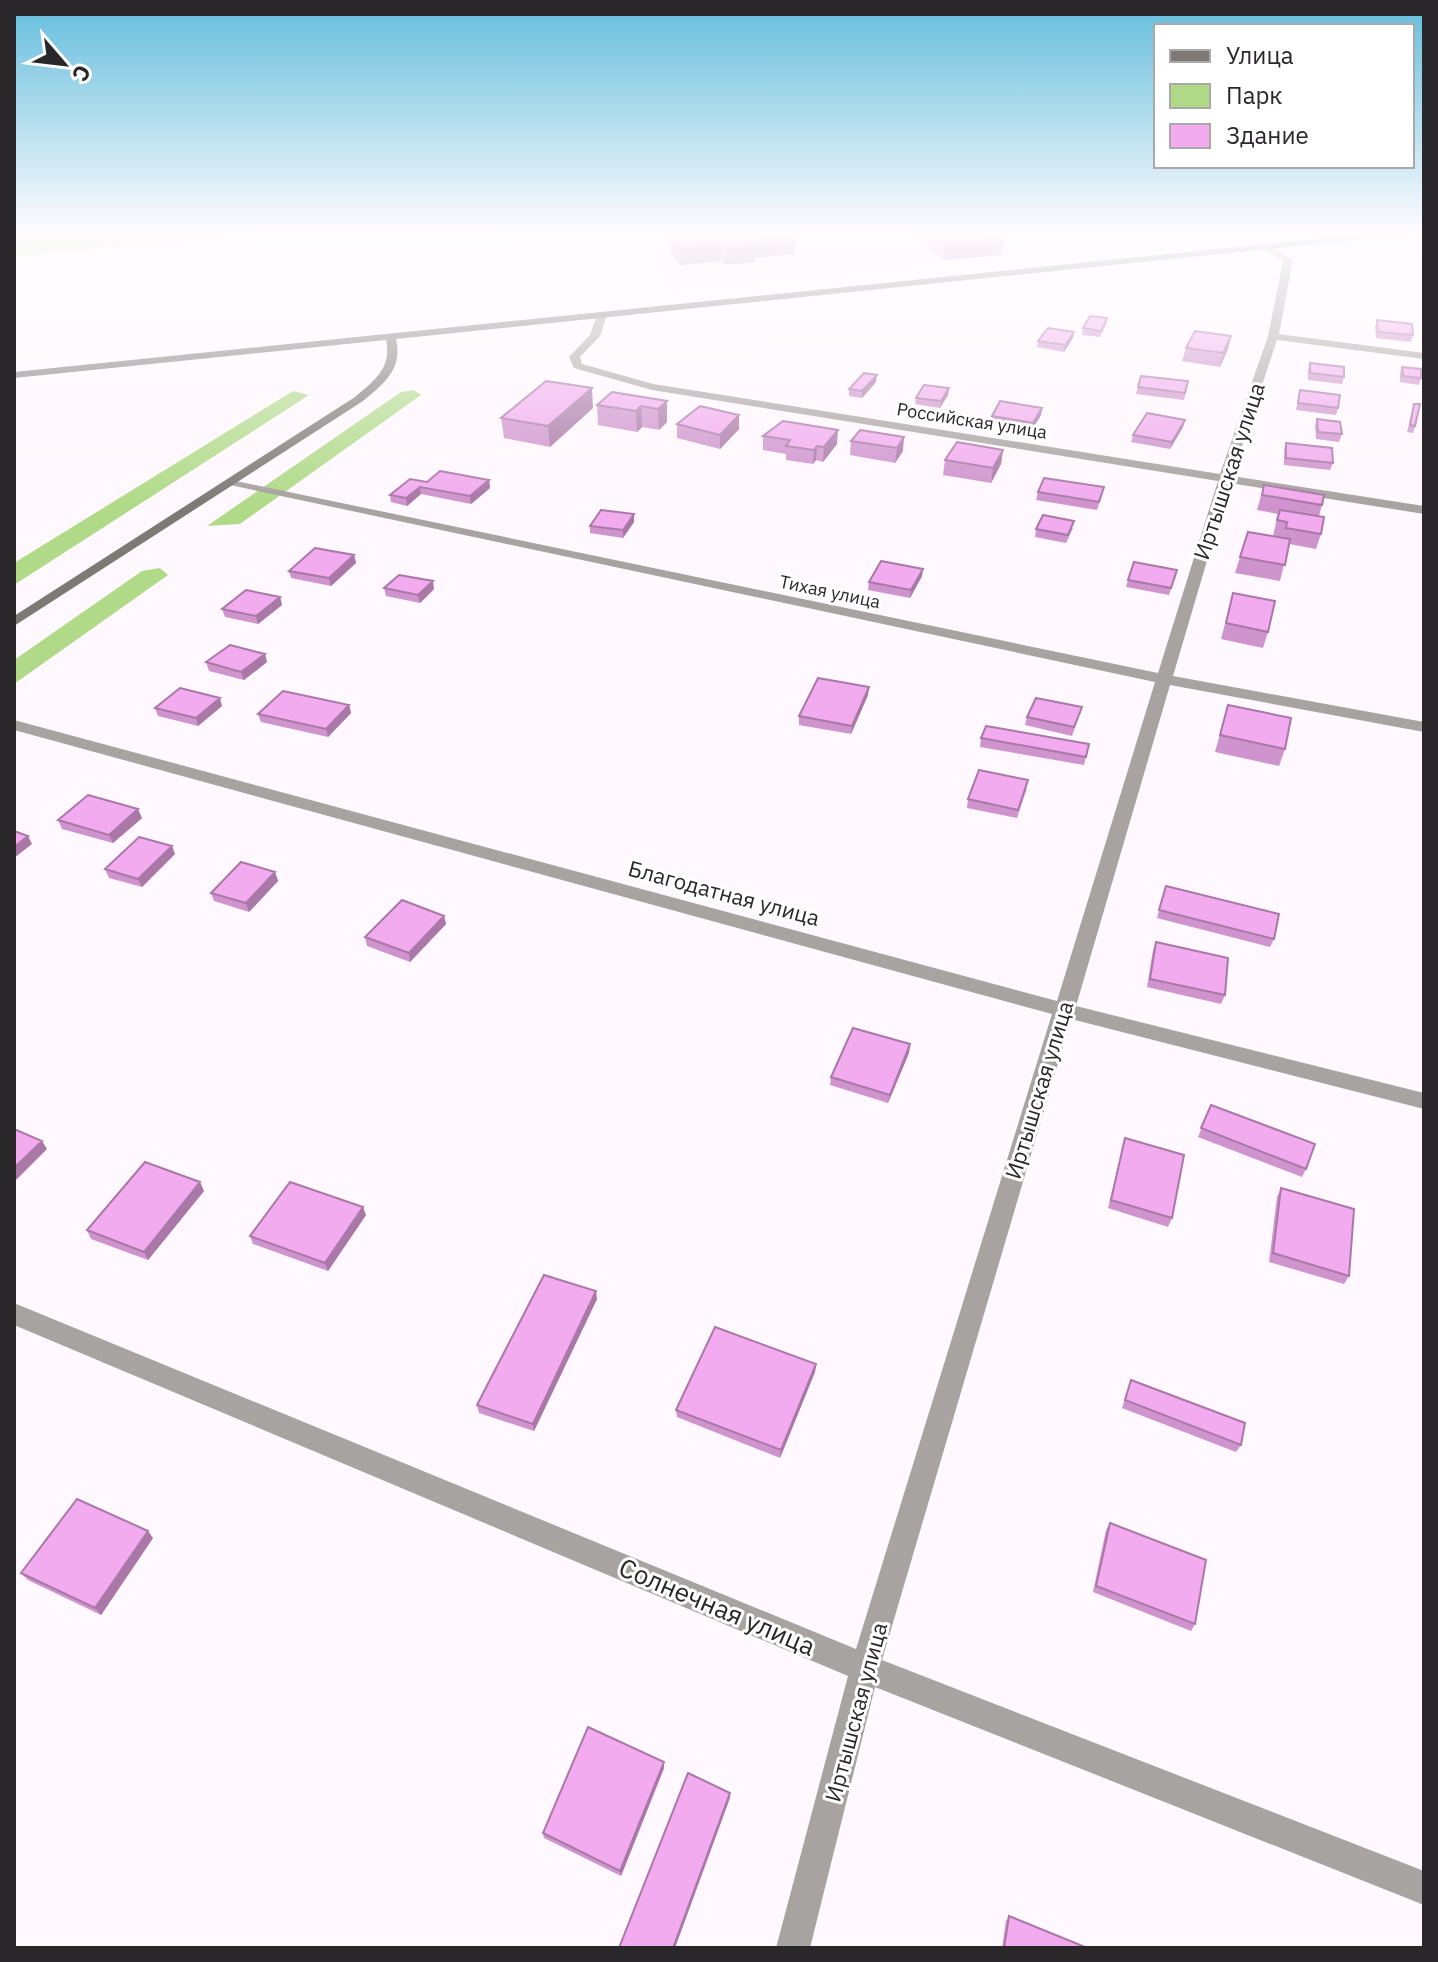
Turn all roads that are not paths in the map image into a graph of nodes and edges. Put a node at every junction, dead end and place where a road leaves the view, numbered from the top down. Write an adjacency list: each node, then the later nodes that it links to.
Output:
1 (544, 322): 5 (street)
2 (600, 322): 8 (street, Российская улица)
3 (1276, 322): 4 (street, Иртышская улица)
4 (1273, 336): 6 (street); 8 (street, Иртышская улица)
5 (391, 339): 7 (street); 9 (street)
6 (1424, 356)
7 (14, 375)
8 (1224, 481): 10 (street, Российская улица); 12 (street, Иртышская улица)
9 (231, 484): 11 (street); 12 (street, Тихая улица)
10 (1424, 510)
11 (14, 622)
12 (1164, 679): 14 (street, Тихая улица); 15 (street, Иртышская улица)
13 (14, 725): 15 (street, Благодатная улица)
14 (1424, 727)
15 (1064, 1010): 16 (street, Благодатная улица); 18 (street, Иртышская улица)
16 (1424, 1101)
17 (14, 1314): 18 (street, Солнечная улица)
18 (865, 1668): 19 (street, Солнечная улица); 20 (street, Иртышская улица)
19 (1424, 1888)
20 (793, 1948)

